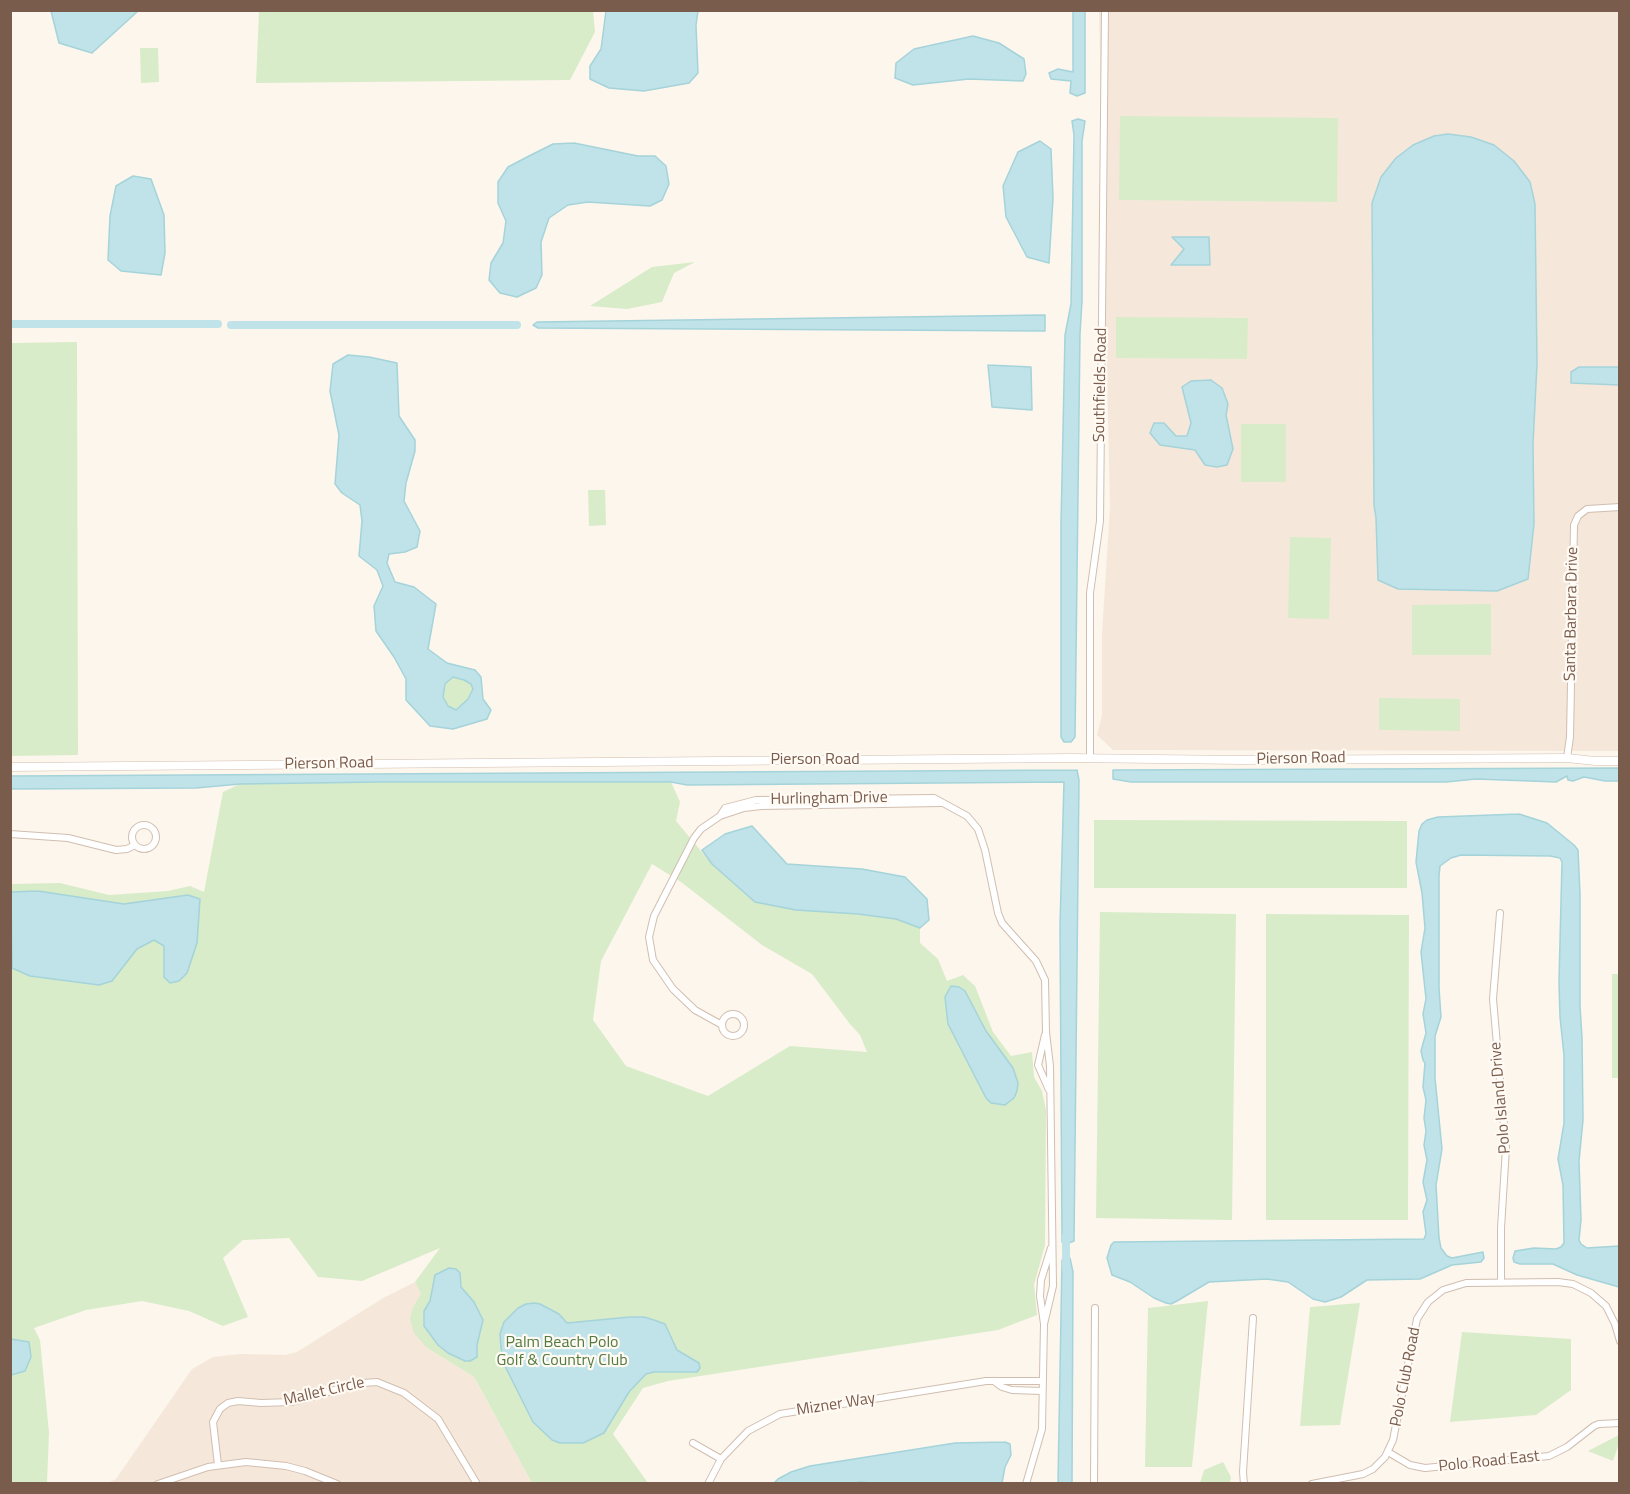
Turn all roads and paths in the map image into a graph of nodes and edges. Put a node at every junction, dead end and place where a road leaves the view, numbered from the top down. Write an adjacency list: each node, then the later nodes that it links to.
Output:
1 (1105, 10): 3 (street, Southfields Road)
2 (1620, 507): 4 (street, Santa Barbara Drive)
3 (1090, 758): 4 (street, Pierson Road); 6 (street, Pierson Road)
4 (1567, 758): 5 (street, Pierson Road)
5 (1620, 761)
6 (10, 767)
7 (10, 834): 8 (street)
8 (135, 845)
9 (1500, 913): 14 (street, Polo Island Drive)
10 (722, 1025): 11 (street, Hurlingham Drive)
11 (1046, 1032): 12 (street, Hurlingham Drive); 12 (street, Hurlingham Drive)
12 (1051, 1093): 13 (street, Hurlingham Drive)
13 (1052, 1243): 17 (street, Hurlingham Drive); 17 (street, Hurlingham Drive)
14 (1501, 1282): 18 (street, Polo Club Road); 24 (street, Polo Club Road)
15 (1095, 1308): 32 (street)
16 (1253, 1318): 33 (street)
17 (1044, 1324): 20 (street, Hurlingham Drive)
18 (1620, 1341)
19 (994, 1381): 20 (street, Mizner Way); 21 (street, Mizner Way); 25 (street, Mizner Way)
20 (1042, 1381): 21 (street, Hurlingham Drive)
21 (1042, 1391): 31 (street, Hurlingham Drive)
22 (1620, 1424): 24 (street, Polo Road East)
23 (693, 1443): 25 (street)
24 (1388, 1452): 34 (street)
25 (721, 1459): 30 (street, Mizner Way)
26 (218, 1465): 27 (street); 28 (street); 29 (street, Mallet Circle)
27 (158, 1484)
28 (337, 1484)
29 (477, 1484)
30 (708, 1484)
31 (1026, 1484)
32 (1094, 1484)
33 (1244, 1484)
34 (1312, 1484)

